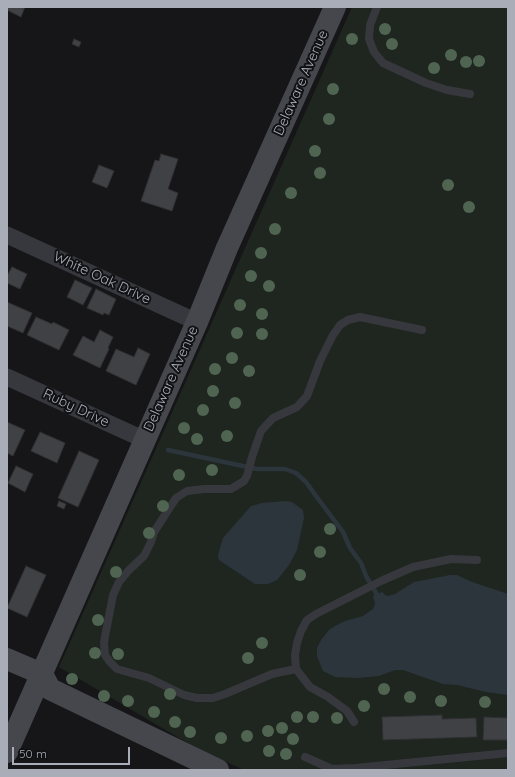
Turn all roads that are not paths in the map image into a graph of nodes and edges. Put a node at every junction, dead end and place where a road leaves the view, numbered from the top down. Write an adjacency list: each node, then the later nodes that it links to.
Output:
1 (335, 7): 5 (street, Delaware Avenue)
2 (377, 7): 3 (lane)
3 (470, 94)
4 (7, 235): 5 (street, White Oak Drive)
5 (197, 322): 8 (street, Delaware Avenue)
6 (422, 330): 11 (lane)
7 (7, 377): 8 (street, Ruby Drive)
8 (145, 440): 12 (street, Delaware Avenue)
9 (478, 560): 11 (lane)
10 (7, 659): 12 (street)
11 (296, 669): 13 (lane)
12 (42, 674): 14 (street, Delaware Avenue); 18 (street)
13 (354, 722)
14 (7, 752)
15 (508, 753): 17 (lane)
16 (305, 757): 17 (lane)
17 (355, 769)
18 (218, 770)

